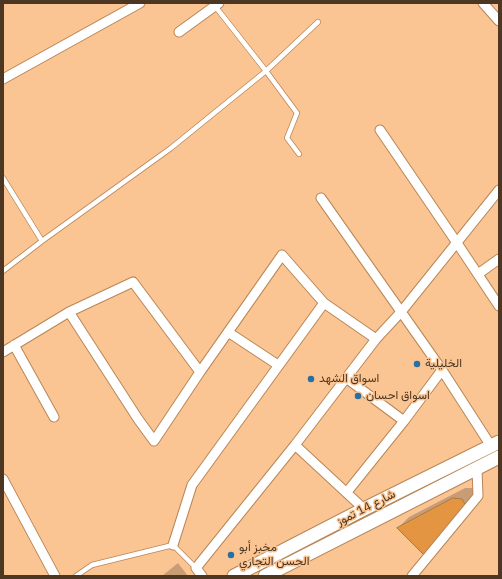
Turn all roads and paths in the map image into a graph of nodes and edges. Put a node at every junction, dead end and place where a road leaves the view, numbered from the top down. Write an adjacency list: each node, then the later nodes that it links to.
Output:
1 (140, 3): 8 (street)
2 (483, 3): 4 (street)
3 (217, 4): 6 (street); 7 (lane)
4 (499, 21)
5 (318, 22): 7 (lane)
6 (179, 32)
7 (266, 71): 10 (lane); 14 (lane)
8 (3, 80)
9 (380, 130): 15 (street)
10 (299, 154)
11 (3, 178): 14 (lane)
12 (499, 190): 15 (street)
13 (321, 198): 22 (street)
14 (42, 242): 17 (lane)
15 (457, 243): 18 (street); 22 (street)
16 (499, 259): 18 (street)
17 (3, 271)
18 (478, 274): 20 (street)
19 (324, 303): 23 (street); 24 (street); 27 (street)
20 (499, 306)
21 (69, 312): 25 (street); 29 (street); 29 (street)
22 (401, 312): 24 (street); 28 (street)
23 (228, 332): 27 (street); 29 (street)
24 (376, 339): 30 (street)
25 (14, 344): 26 (street); 31 (street)
26 (3, 352)
27 (278, 365): 40 (street)
28 (442, 370): 32 (street); 33 (street)
29 (200, 372)
30 (346, 378): 32 (street); 34 (street)
31 (54, 417)
32 (404, 422): 38 (street)
33 (495, 444): 39 (main road, شارع 14 تموز)
34 (295, 445): 38 (street); 41 (street)
35 (499, 457): 36 (main road, شارع 14 تموز)
36 (477, 469): 46 (main road, شارع 14 تموز); 47 (street)
37 (3, 479): 42 (street)
38 (347, 492): 39 (street)
39 (364, 509): 45 (main road, شارع 14 تموز)
40 (173, 545): 41 (lane); 43 (lane)
41 (196, 568): 44 (street)
42 (55, 576)
43 (76, 576)
44 (202, 576)
45 (234, 576)
46 (265, 576)
47 (412, 576)

